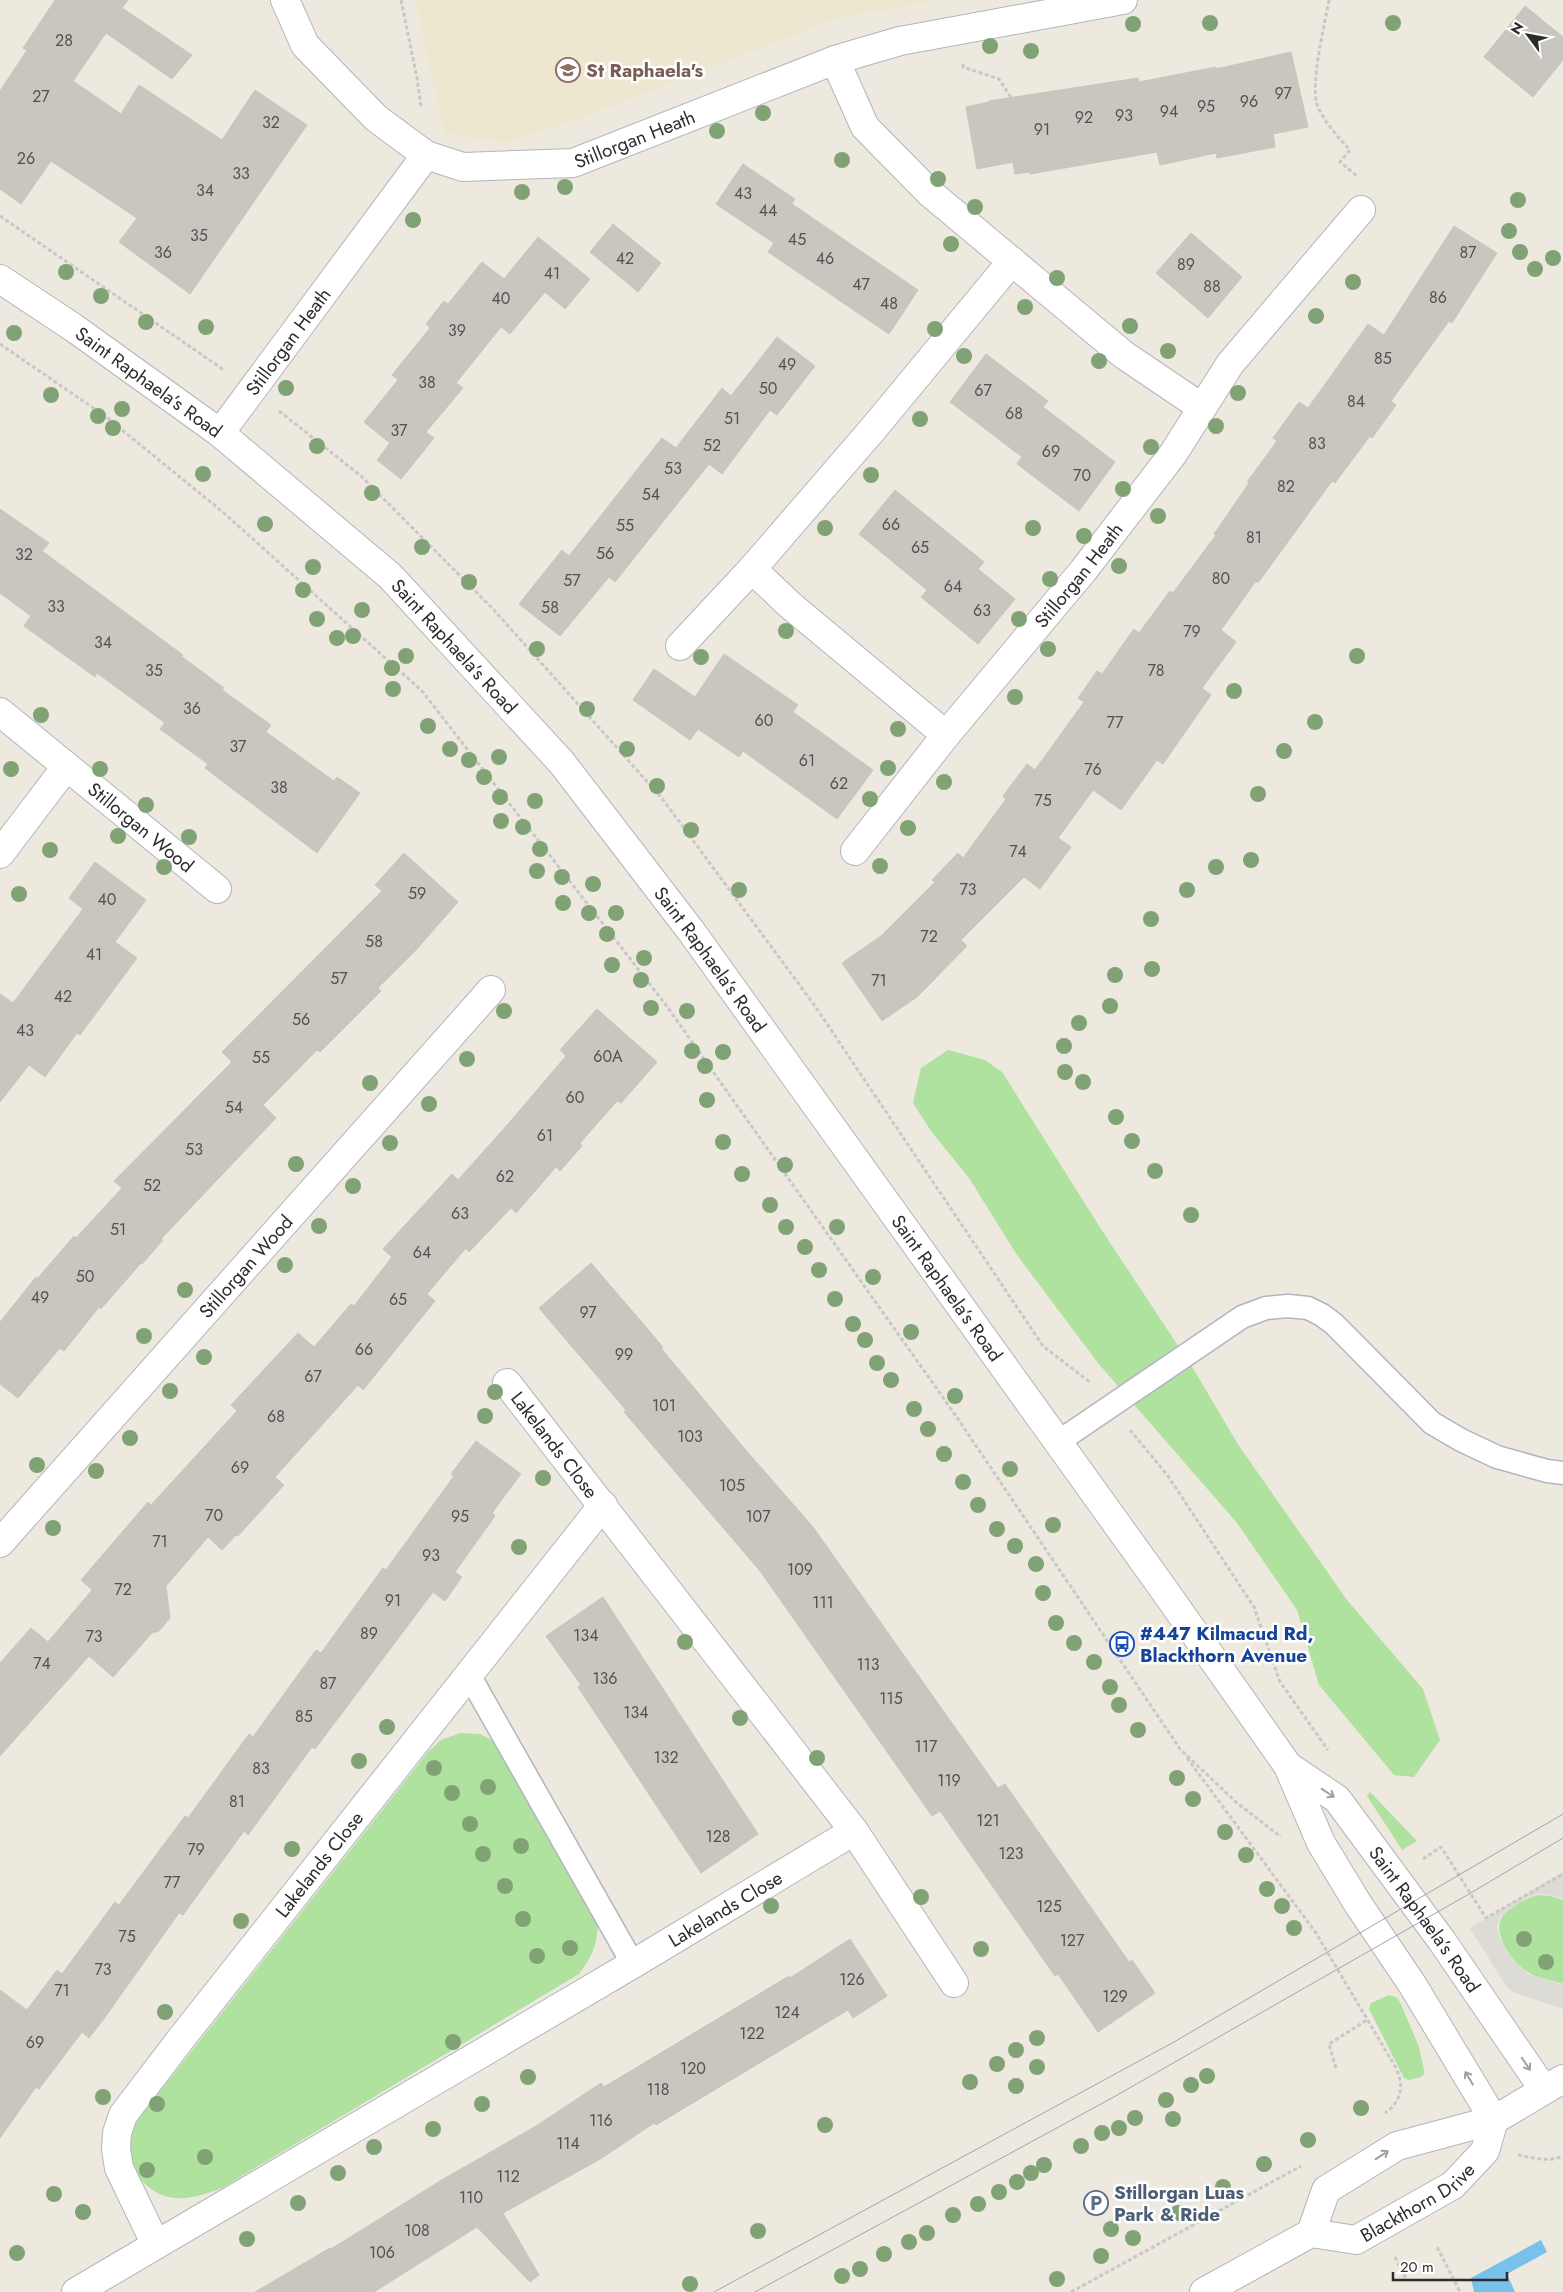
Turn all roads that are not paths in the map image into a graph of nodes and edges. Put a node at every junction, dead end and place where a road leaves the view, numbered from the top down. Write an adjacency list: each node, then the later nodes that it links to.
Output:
1 (285, 0): 4 (street, Stillorgan Heath)
2 (1123, 0): 3 (street, Stillorgan Heath)
3 (835, 60): 4 (street, Stillorgan Heath); 6 (street)
4 (426, 155): 9 (street, Stillorgan Heath)
5 (1361, 210): 8 (street, Stillorgan Heath)
6 (1012, 261): 8 (street); 10 (street)
7 (0, 279): 9 (street, Saint Raphaela’s Road)
8 (1201, 407): 13 (street, Stillorgan Heath)
9 (220, 432): 20 (street, Saint Raphaela’s Road)
10 (752, 569): 11 (street); 13 (street)
11 (680, 646)
12 (0, 712): 14 (street, Stillorgan Wood)
13 (946, 735): 15 (street, Stillorgan Heath)
14 (66, 767): 16 (street); 17 (street, Stillorgan Wood)
15 (855, 851)
16 (0, 854)
17 (217, 889)
18 (491, 990): 23 (street, Stillorgan Wood)
19 (507, 1383): 22 (street, Lakelands Close)
20 (1058, 1442): 21 (lane); 25 (street, Saint Raphaela’s Road)
21 (1563, 1473)
22 (603, 1505): 24 (street, Lakelands Close); 26 (street, Lakelands Close)
23 (0, 1543)
24 (469, 1675): 27 (lane); 32 (street, Lakelands Close)
25 (1288, 1766): 29 (street, Saint Raphaela’s Road, one-way to 29); 30 (street, Saint Raphaela’s Road, one-way to 25)
26 (854, 1831): 27 (street, Lakelands Close); 28 (street, Lakelands Close)
27 (633, 1964): 32 (street, Lakelands Close)
28 (954, 1983)
29 (1554, 2085): 30 (street, Blackthorn Drive)
30 (1494, 2120): 31 (street, Blackthorn Drive, one-way to 30); 31 (street, Blackthorn Drive)
31 (1311, 2233): 34 (street)
32 (156, 2245): 33 (street, Lakelands Close)
33 (76, 2292)
34 (1204, 2292)

